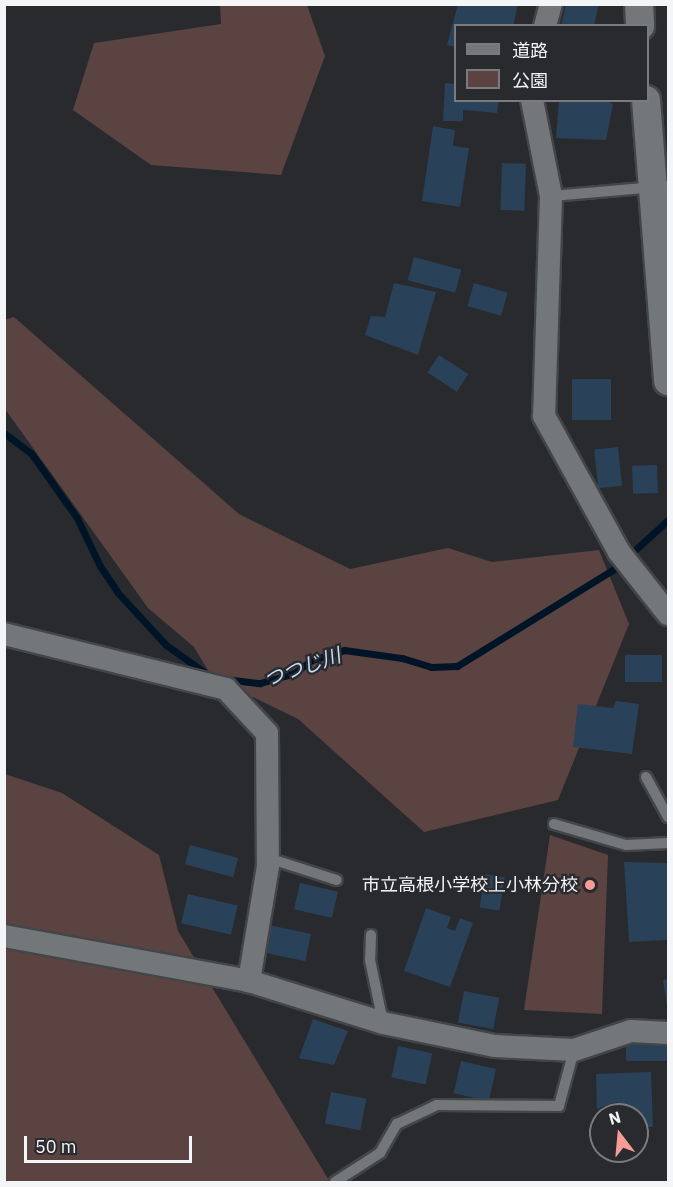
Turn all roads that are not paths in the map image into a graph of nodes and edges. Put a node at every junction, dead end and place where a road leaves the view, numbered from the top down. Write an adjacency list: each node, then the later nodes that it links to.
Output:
1 (551, 4): 3 (street)
2 (639, 4): 4 (street)
3 (546, 24)
4 (640, 24)
5 (532, 102): 8 (street)
6 (646, 102): 7 (street)
7 (660, 188): 8 (lane); 9 (street)
8 (551, 196): 10 (street)
9 (669, 381)
10 (669, 614)
11 (4, 634): 16 (street)
12 (646, 777): 13 (lane)
13 (669, 817)
14 (554, 824): 15 (lane)
15 (669, 843)
16 (268, 858): 17 (lane); 20 (street)
17 (337, 880)
18 (371, 935): 21 (lane)
19 (4, 936): 20 (street)
20 (249, 981): 21 (street)
21 (383, 1023): 23 (street)
22 (669, 1033): 23 (street)
23 (574, 1050): 24 (lane)
24 (335, 1182)

